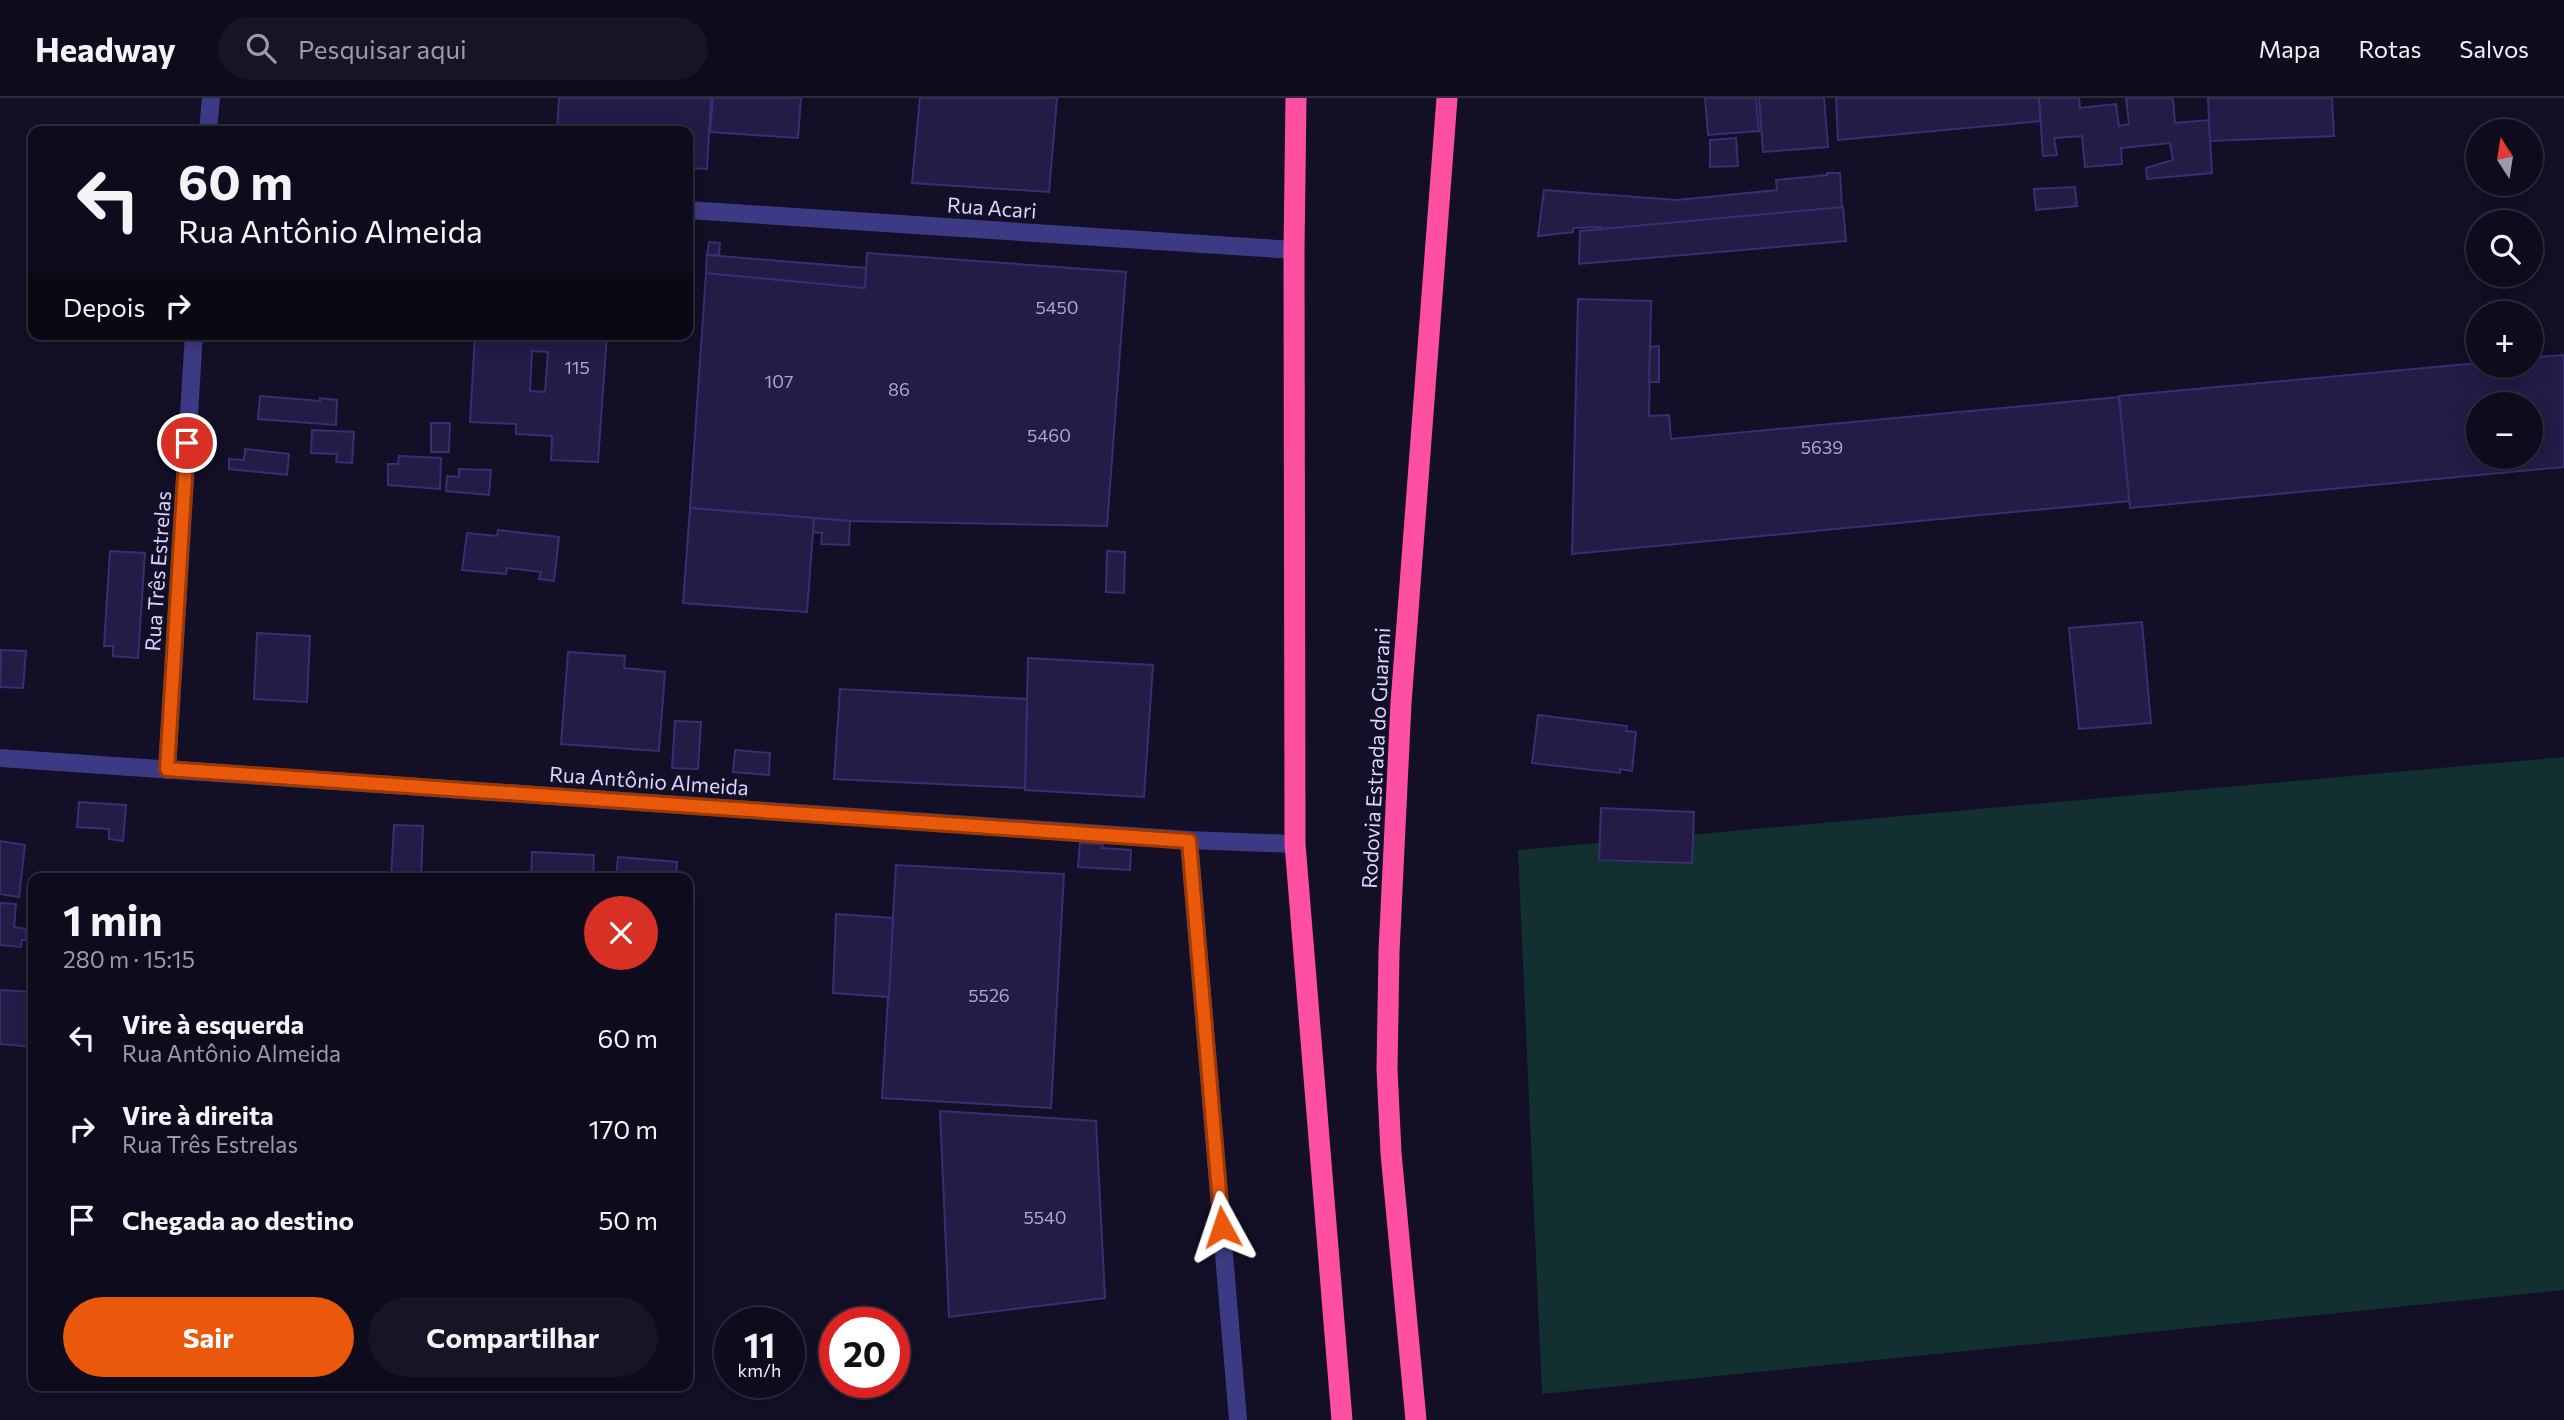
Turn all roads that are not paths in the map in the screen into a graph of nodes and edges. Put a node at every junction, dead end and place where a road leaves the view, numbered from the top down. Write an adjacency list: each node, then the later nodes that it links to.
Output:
1 (211, 98): 4 (street)
2 (1447, 98): 14 (highway, Rodovia Estrada do Guarani)
3 (1296, 108): 6 (highway)
4 (208, 126)
5 (693, 210): 6 (street, Rua Acari)
6 (1294, 250): 11 (highway)
7 (194, 340): 9 (street, Rua Três Estrelas)
8 (0, 758): 9 (street, Rua Antônio Almeida)
9 (167, 769): 10 (street, Rua Antônio Almeida)
10 (1189, 841): 11 (street, Rua Antônio Almeida); 12 (street)
11 (1295, 844): 13 (highway)
12 (1238, 1420)
13 (1342, 1420)
14 (1416, 1420)

